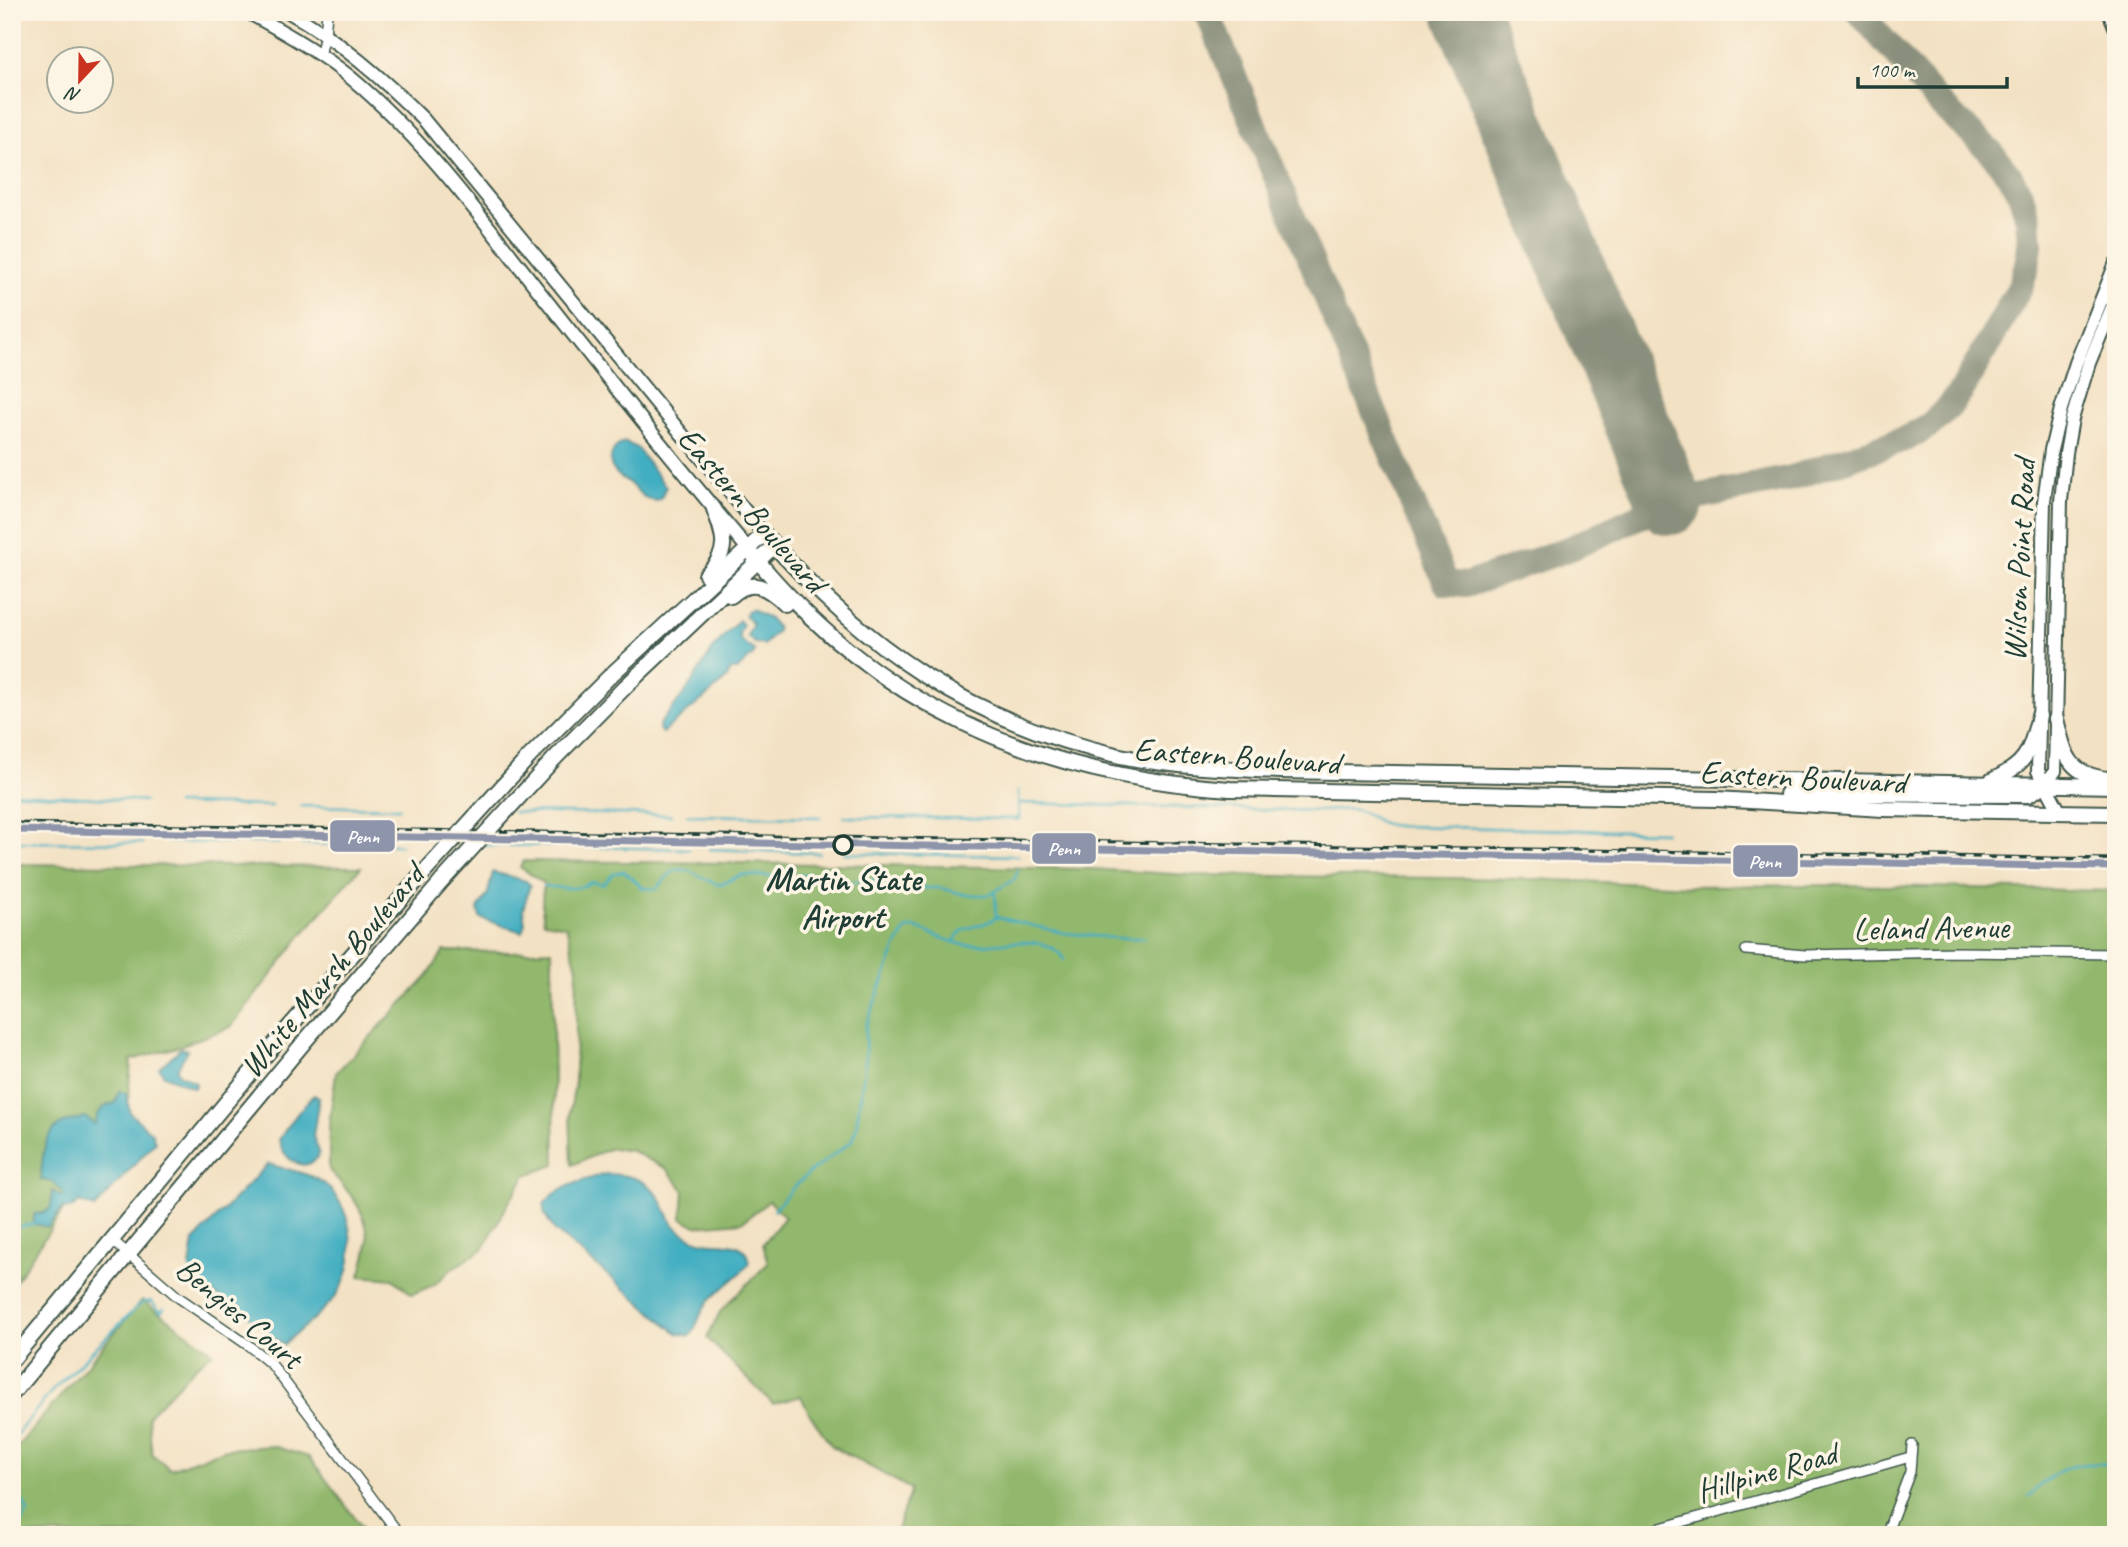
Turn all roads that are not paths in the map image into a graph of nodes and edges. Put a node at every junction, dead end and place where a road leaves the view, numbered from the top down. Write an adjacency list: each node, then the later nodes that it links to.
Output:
1 (247, 12): 7 (main road, Eastern Boulevard)
2 (289, 12): 6 (main road, Eastern Boulevard)
3 (327, 12): 6 (street)
4 (2109, 12): 5 (main road)
5 (2116, 29)
6 (325, 35): 7 (street); 14 (main road, Eastern Boulevard)
7 (320, 55): 13 (main road, Eastern Boulevard)
8 (2116, 263): 11 (main road, Wilson Point Road)
9 (2116, 298): 10 (main road, Wilson Point Road)
10 (2062, 487): 11 (street); 12 (main road, Wilson Point Road)
11 (2045, 494): 12 (street); 21 (main road, Wilson Point Road)
12 (2061, 501): 22 (main road, Wilson Point Road)
13 (714, 509): 16 (main road, Eastern Boulevard); 18 (main road)
14 (764, 534): 15 (main road, Eastern Boulevard); 16 (main road, White Marsh Boulevard)
15 (775, 545): 17 (main road, White Marsh Boulevard); 24 (main road, Eastern Boulevard)
16 (748, 548): 17 (main road, Eastern Boulevard); 18 (main road, White Marsh Boulevard)
17 (758, 561): 19 (main road, Eastern Boulevard); 20 (main road, White Marsh Boulevard)
18 (678, 612): 32 (main road, White Marsh Boulevard, bridge)
19 (812, 619): 20 (main road); 27 (main road, Eastern Boulevard)
20 (663, 651): 33 (main road, White Marsh Boulevard, bridge)
21 (2039, 716): 24 (main road); 25 (main road, Wilson Point Road)
22 (2056, 719): 23 (main road); 25 (main road, Wilson Point Road)
23 (2116, 780)
24 (1988, 783): 25 (main road, Eastern Boulevard)
25 (2045, 785): 26 (main road, Eastern Boulevard); 27 (main road); 28 (main road, Wilson Point Road)
26 (2116, 786)
27 (1716, 799): 28 (main road, Eastern Boulevard)
28 (2060, 812): 29 (main road, Eastern Boulevard)
29 (2116, 813)
30 (1746, 950): 31 (street, Leland Avenue)
31 (2116, 954)
32 (112, 1240): 33 (street, Bengies Court); 34 (main road, White Marsh Boulevard)
33 (129, 1254): 35 (main road, White Marsh Boulevard); 38 (street, Bengies Court)
34 (12, 1360)
35 (12, 1394)
36 (1912, 1445): 37 (street)
37 (1910, 1457): 39 (street, Hillpine Road); 40 (street)
38 (400, 1535)
39 (1636, 1535)
40 (1886, 1535)

